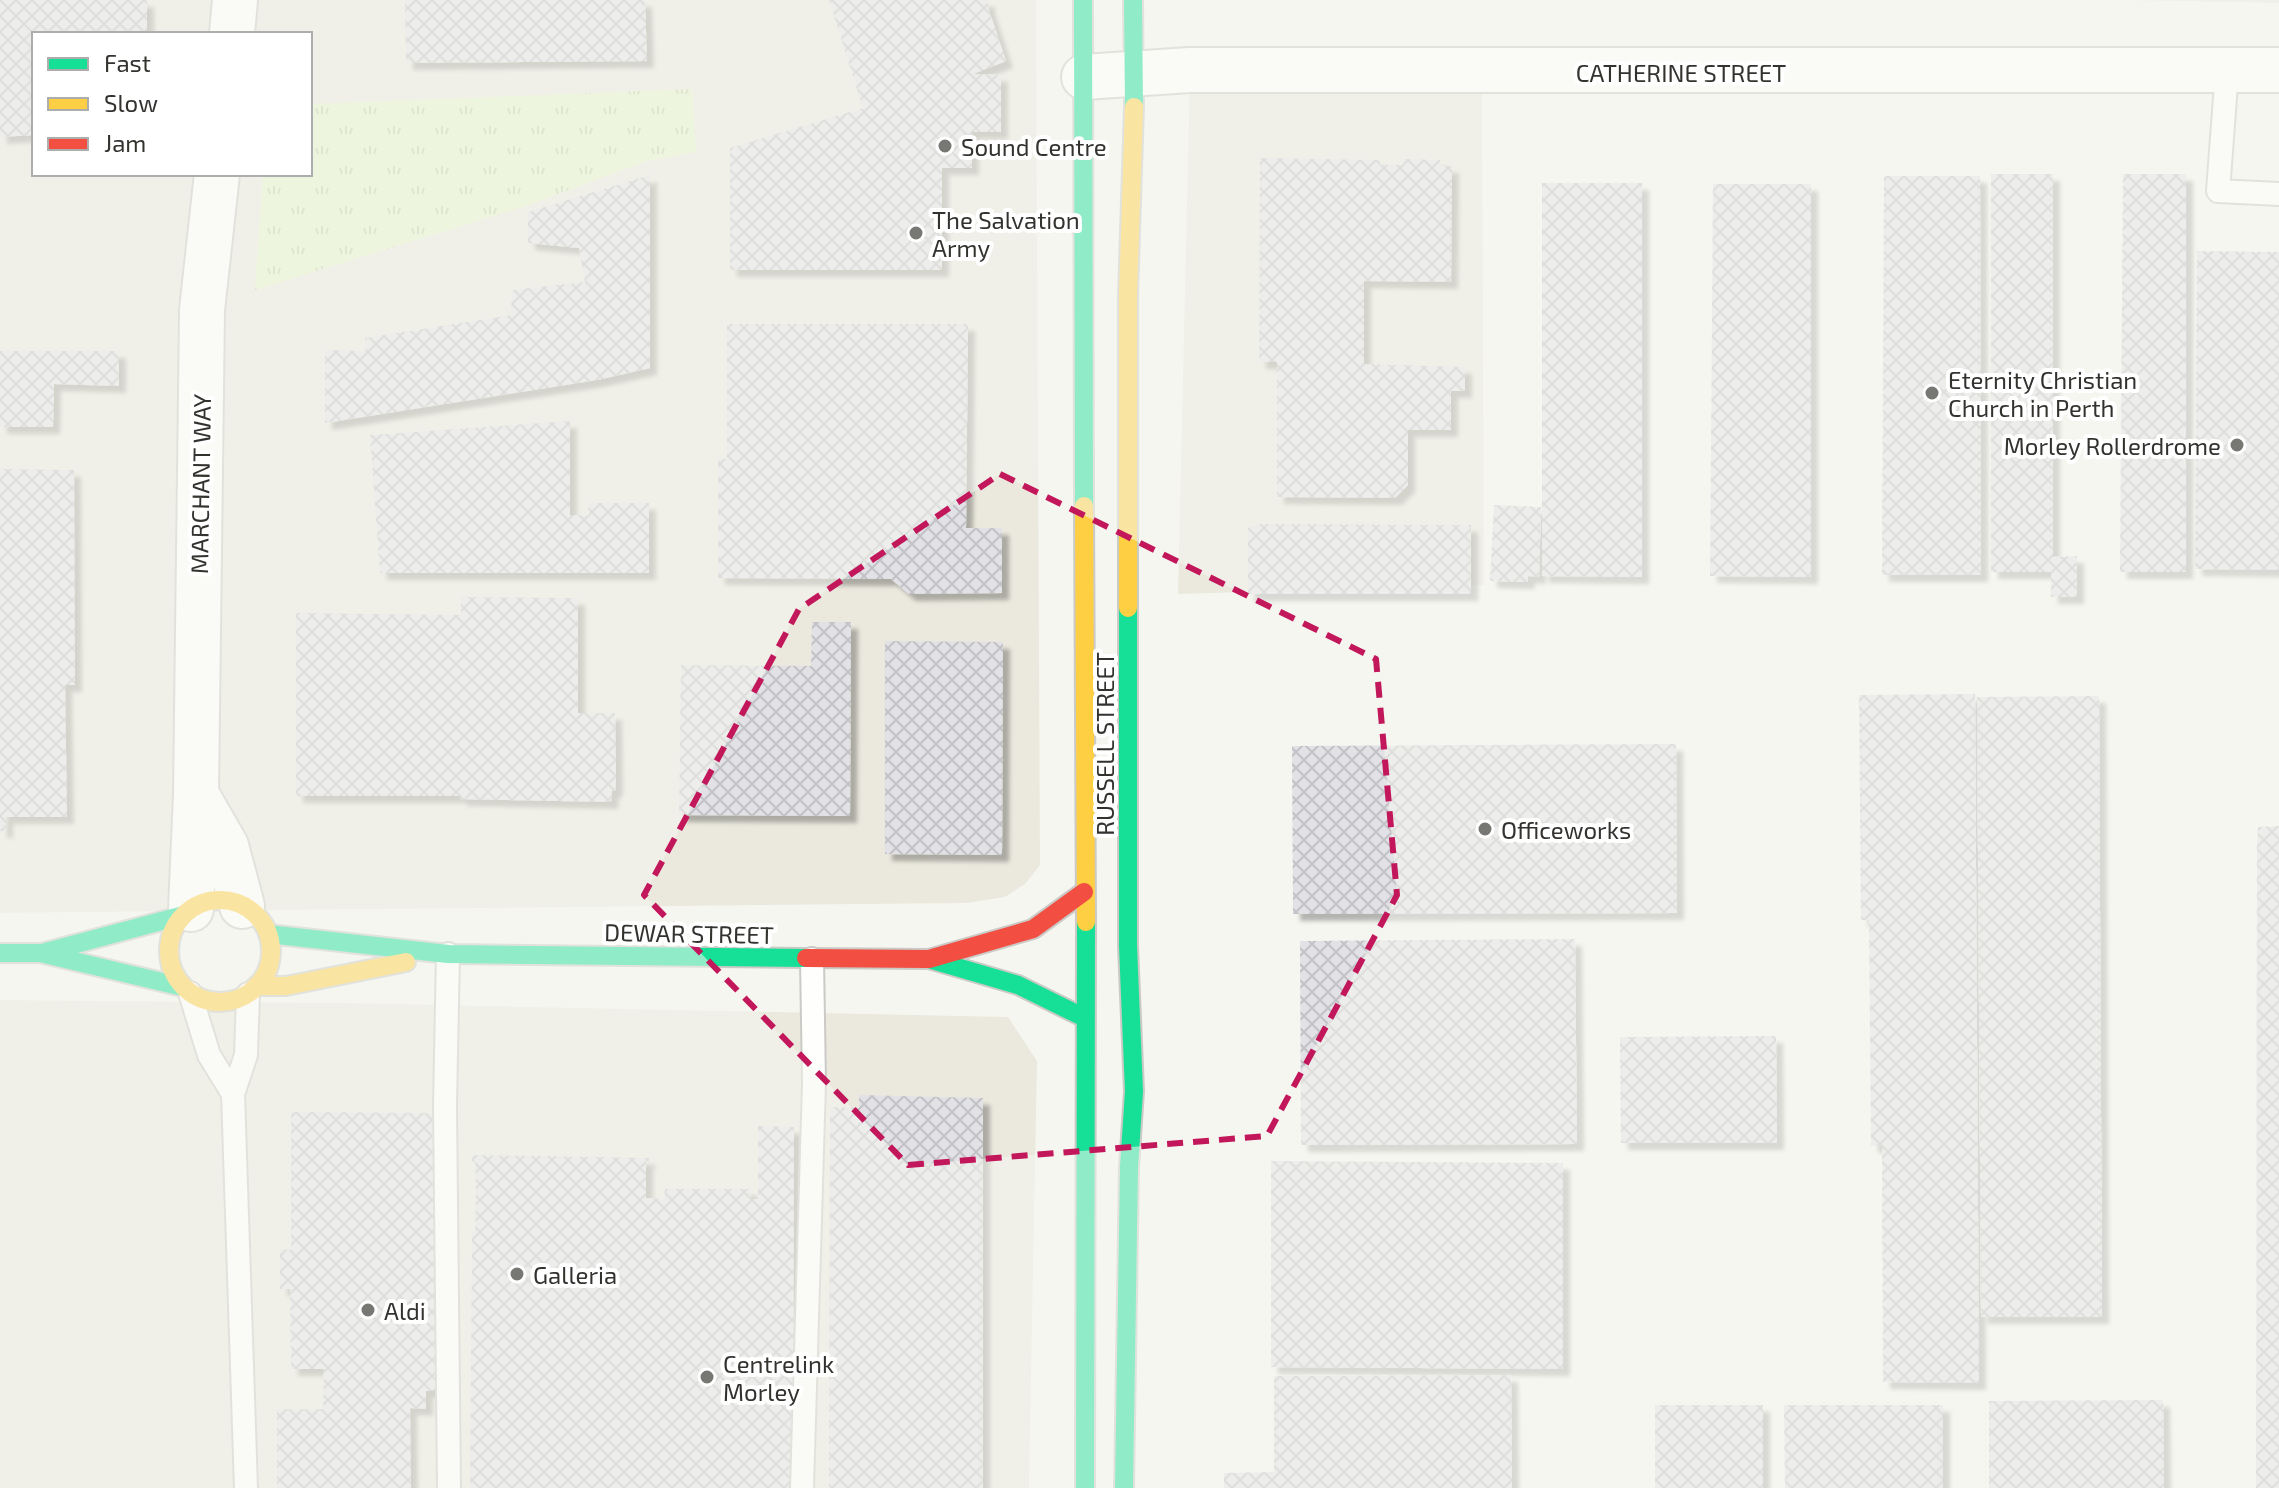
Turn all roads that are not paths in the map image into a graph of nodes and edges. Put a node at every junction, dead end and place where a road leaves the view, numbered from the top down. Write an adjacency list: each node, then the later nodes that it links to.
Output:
1 (235, 0): 4 (street)
2 (1083, 0): 8 (main road, RUSSELL STREET)
3 (1133, 0): 7 (main road, RUSSELL STREET)
4 (232, 32)
5 (2279, 70): 6 (street, CATHERINE STREET)
6 (2227, 71): 7 (street, CATHERINE STREET); 10 (lane)
7 (1134, 74): 8 (street, CATHERINE STREET); 15 (main road, RUSSELL STREET)
8 (1084, 77): 12 (main road, RUSSELL STREET)
9 (217, 176): 11 (street, MARCHANT WAY)
10 (2279, 194)
11 (196, 794): 13 (street, MARCHANT WAY); 14 (street)
12 (1084, 892): 15 (main road, RUSSELL STREET); 20 (main road, DEWAR STREET)
13 (187, 912): 14 (main road); 17 (main road); 21 (main road)
14 (255, 920): 18 (main road, DEWAR STREET); 22 (main road)
15 (1106, 946): 23 (main road, RUSSELL STREET); 29 (main road, RUSSELL STREET)
16 (0, 953): 17 (main road)
17 (40, 953): 21 (main road)
18 (448, 954): 19 (main road, DEWAR STREET); 22 (main road, DEWAR STREET); 26 (lane)
19 (812, 959): 20 (main road, DEWAR STREET); 27 (lane)
20 (929, 959): 23 (main road, DEWAR STREET)
21 (187, 990): 22 (main road); 24 (lane)
22 (252, 990): 24 (lane)
23 (1085, 1018): 28 (main road, RUSSELL STREET)
24 (233, 1094): 25 (lane)
25 (246, 1488)
26 (449, 1488)
27 (802, 1488)
28 (1085, 1488)
29 (1124, 1488)

